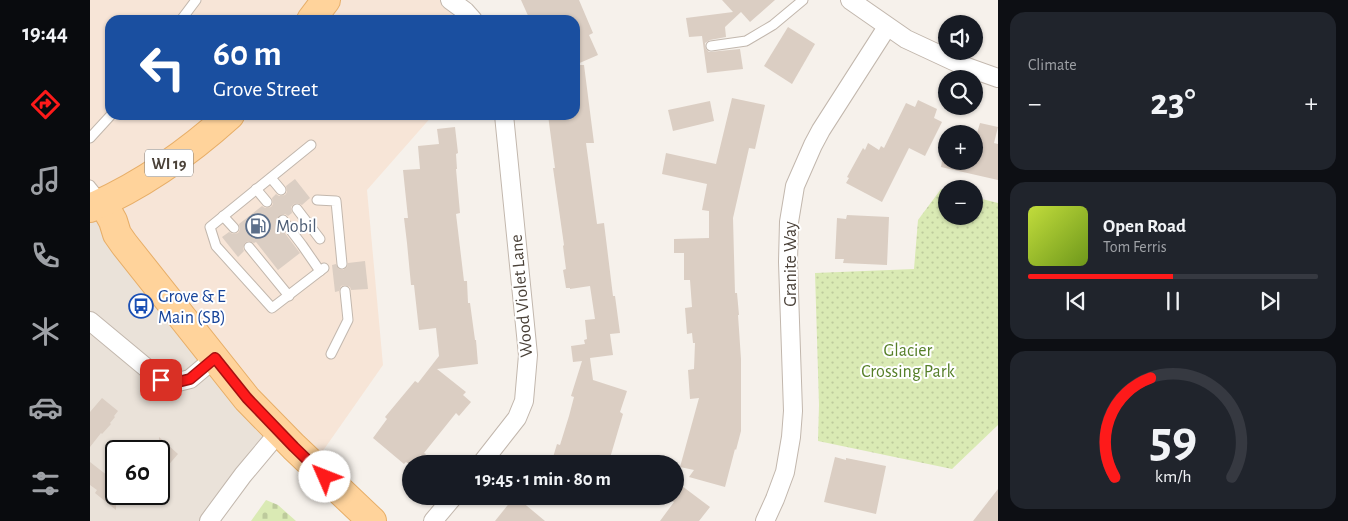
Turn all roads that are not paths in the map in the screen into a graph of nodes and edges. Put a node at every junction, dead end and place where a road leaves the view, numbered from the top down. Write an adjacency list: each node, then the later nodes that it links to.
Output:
1 (196, 0): 6 (lane)
2 (326, 0): 7 (main road)
3 (803, 0): 10 (lane)
4 (850, 0): 9 (street)
5 (458, 2): 8 (street)
6 (185, 15)
7 (315, 15)
8 (469, 15)
9 (887, 27): 11 (street); 41 (street, Granite Way)
10 (711, 46)
11 (998, 78)
12 (106, 120): 15 (lane)
13 (224, 120): 20 (main road, WI 19)
14 (504, 120): 36 (street, Wood Violet Lane)
15 (90, 138)
16 (311, 144): 17 (lane)
17 (271, 178): 18 (lane); 19 (lane)
18 (256, 189): 22 (lane); 24 (lane)
19 (281, 190)
20 (94, 199): 34 (main road)
21 (317, 200): 29 (lane)
22 (267, 202)
23 (296, 209): 27 (lane)
24 (223, 216): 26 (lane); 31 (lane)
25 (283, 220): 31 (lane)
26 (234, 228)
27 (320, 239)
28 (249, 247): 31 (lane)
29 (342, 264)
30 (346, 291): 33 (lane)
31 (289, 296)
32 (90, 321): 34 (street)
33 (331, 354)
34 (215, 358): 35 (main road)
35 (279, 432): 38 (street); 39 (main road)
36 (488, 455)
37 (447, 505): 40 (street)
38 (209, 521)
39 (372, 521)
40 (434, 521)
41 (764, 521)

